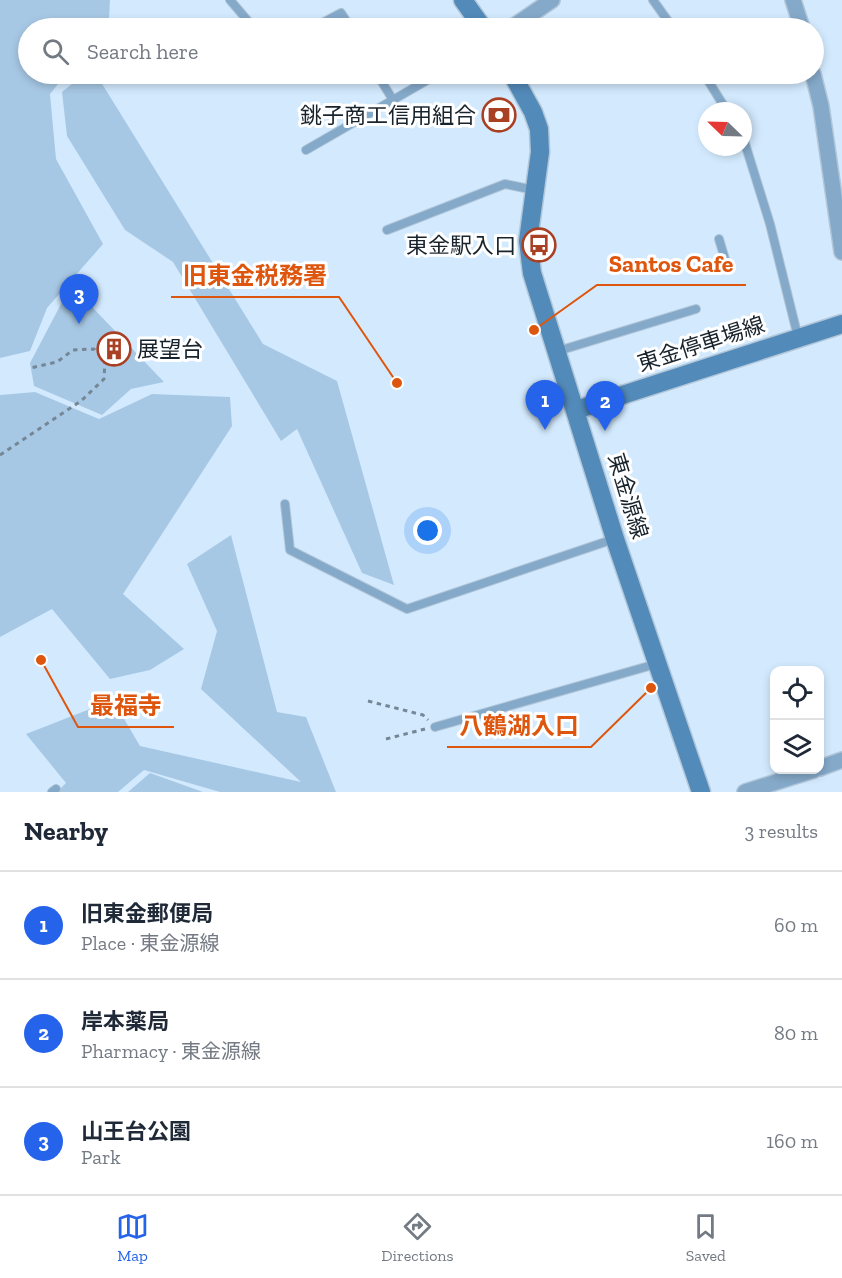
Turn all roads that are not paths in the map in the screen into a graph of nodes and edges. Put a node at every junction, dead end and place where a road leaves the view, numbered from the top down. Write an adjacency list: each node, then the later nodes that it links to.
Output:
1 (230, 0): 6 (lane)
2 (464, 0): 9 (main road)
3 (552, 0): 10 (street)
4 (653, 0): 11 (lane)
5 (793, 0): 12 (street)
6 (245, 18)
7 (330, 18): 8 (lane)
8 (345, 18)
9 (476, 18)
10 (526, 18)
11 (666, 18)
12 (799, 18)
13 (383, 84): 18 (lane)
14 (421, 84): 18 (lane)
15 (518, 84): 22 (main road, 東金源線)
16 (710, 84): 19 (lane)
17 (816, 84): 25 (street)
18 (393, 100): 20 (lane)
19 (721, 102)
20 (306, 150)
21 (749, 156): 29 (lane)
22 (534, 190): 23 (lane); 30 (main road, 東金源線)
23 (387, 230)
24 (719, 239): 26 (lane)
25 (842, 252)
26 (725, 259)
27 (696, 309): 30 (lane)
28 (842, 324): 29 (main road, 東金停車場線)
29 (798, 337): 31 (main road, 東金停車場線)
30 (558, 351): 31 (main road, 東金源線)
31 (576, 410): 33 (main road, 東金源線)
32 (285, 504): 33 (lane)
33 (615, 539): 34 (main road, 東金源線)
34 (658, 664): 35 (lane); 39 (main road, 東金源線)
35 (435, 727)
36 (842, 760): 37 (street)
37 (824, 766)
38 (801, 774): 40 (street)
39 (701, 792)
40 (745, 792)

